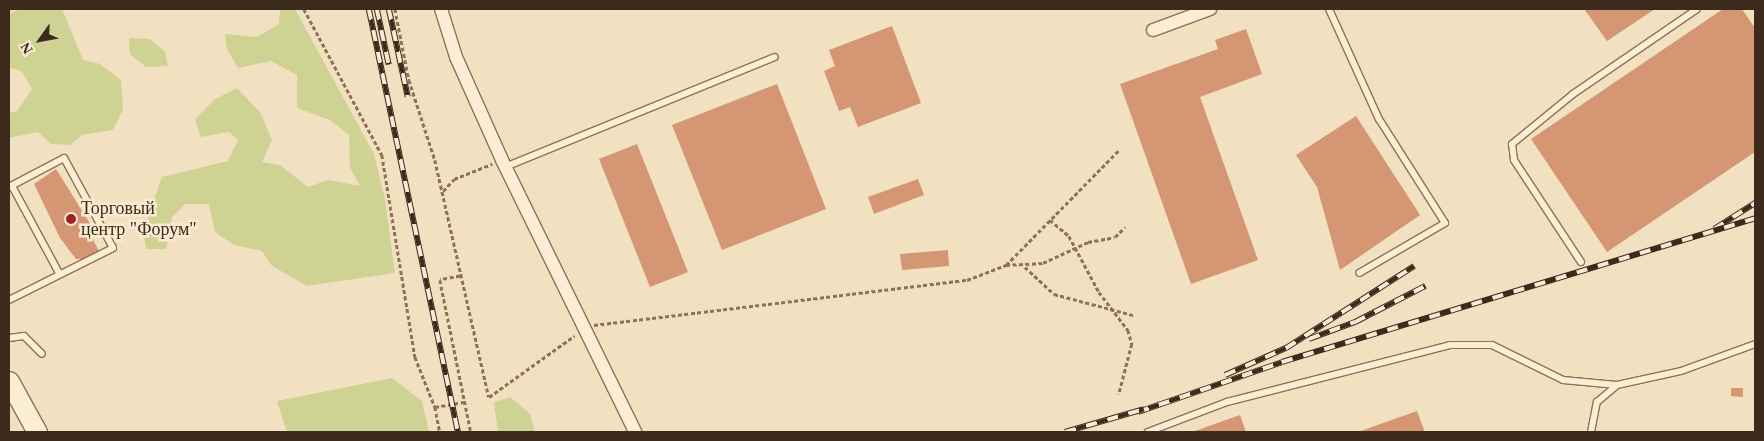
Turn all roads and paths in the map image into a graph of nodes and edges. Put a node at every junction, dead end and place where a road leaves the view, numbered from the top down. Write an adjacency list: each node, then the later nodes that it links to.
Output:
1 (304, 9): 33 (path)
2 (395, 9): 12 (path)
3 (441, 9): 10 (street)
4 (1210, 9): 7 (street)
5 (1329, 9): 20 (lane)
6 (1697, 9): 16 (lane)
7 (1153, 30)
8 (774, 58): 10 (lane)
9 (1118, 151): 13 (path)
10 (499, 165): 12 (path); 25 (street)
11 (10, 186): 19 (lane); 19 (lane)
12 (443, 193): 21 (path)
13 (1050, 220): 15 (path); 17 (path)
14 (1125, 227): 15 (path)
15 (1075, 250): 18 (path); 23 (path)
16 (1581, 262)
17 (1006, 265): 18 (path); 25 (path)
18 (1025, 267): 23 (path)
19 (59, 273): 22 (lane)
20 (1359, 273)
21 (460, 276): 25 (path); 32 (path)
22 (9, 300)
23 (1112, 306): 24 (path); 31 (path)
24 (1134, 314)
25 (585, 329): 37 (street)
26 (9, 338): 28 (lane)
27 (1755, 344): 30 (lane)
28 (42, 354)
29 (9, 381): 34 (main road)
30 (1616, 385): 38 (lane); 39 (lane)
31 (1119, 394)
32 (464, 402): 33 (path); 36 (path)
33 (435, 407): 35 (path)
34 (37, 432)
35 (440, 432)
36 (471, 432)
37 (635, 432)
38 (1148, 432)
39 (1591, 432)

